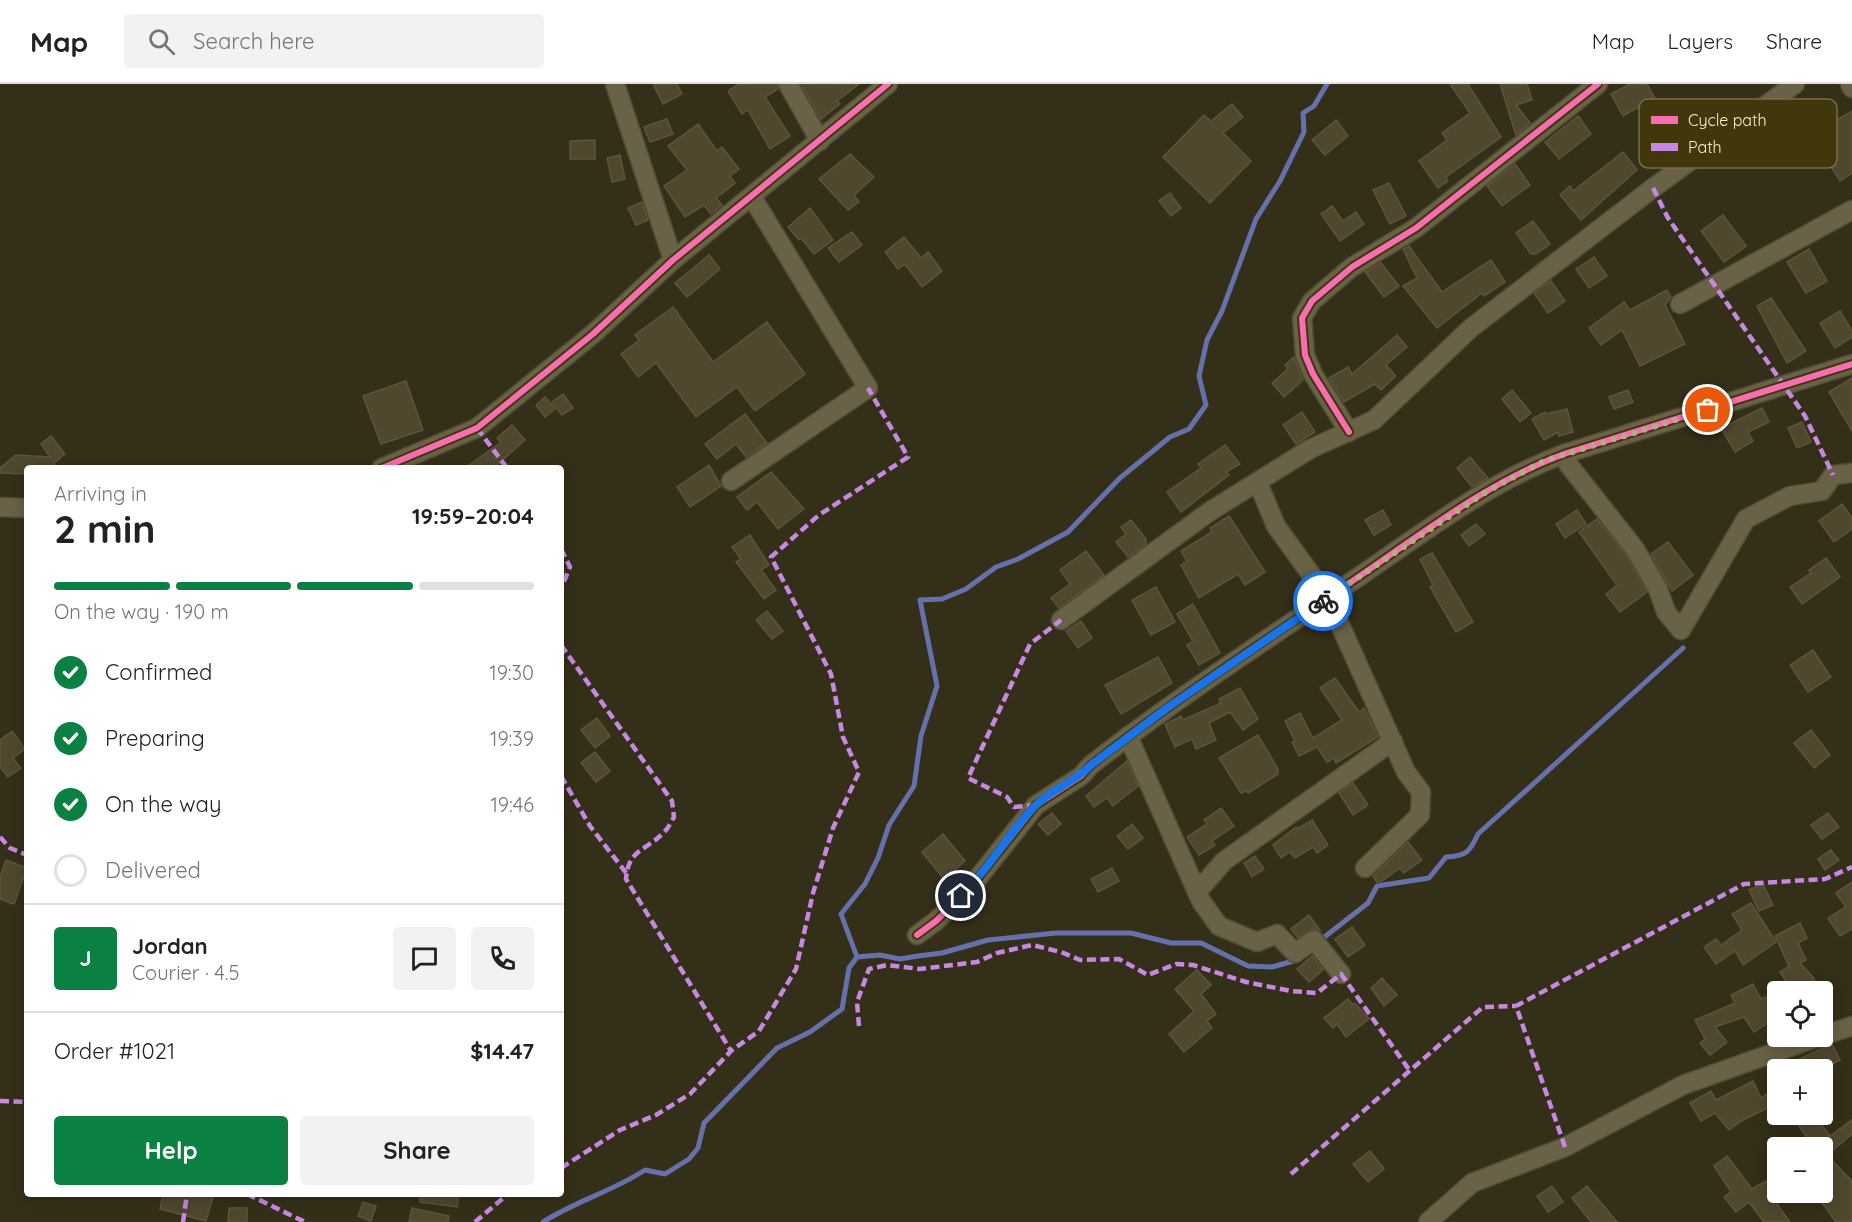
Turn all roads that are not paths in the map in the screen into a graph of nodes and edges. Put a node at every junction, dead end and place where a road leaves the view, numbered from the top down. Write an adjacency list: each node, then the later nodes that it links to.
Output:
1 (615, 84): 11 (street)
2 (788, 84): 7 (street)
3 (888, 84): 7 (street)
4 (1598, 84): 14 (street)
5 (1795, 84): 6 (street)
6 (1775, 99)
7 (820, 141): 9 (street)
8 (1680, 168): 14 (street)
9 (752, 197): 11 (street); 18 (street)
10 (1852, 210): 12 (street)
11 (673, 260): 16 (street)
12 (1680, 304)
13 (1852, 364): 15 (street)
14 (1349, 432): 19 (street)
15 (1567, 453): 17 (street); 22 (street)
16 (389, 465)
17 (1852, 473)
18 (732, 481)
19 (1258, 483): 22 (street); 23 (street)
20 (0, 507): 21 (street)
21 (24, 508)
22 (1328, 598): 24 (street); 25 (street)
23 (1061, 620)
24 (1128, 736): 27 (street); 28 (street)
25 (1393, 741): 26 (street); 27 (street)
26 (1365, 868)
27 (1197, 892): 29 (street)
28 (917, 935)
29 (1341, 974)
30 (1852, 1026): 31 (street)
31 (1833, 1032)
32 (1791, 1047): 33 (street)
33 (1428, 1222)

